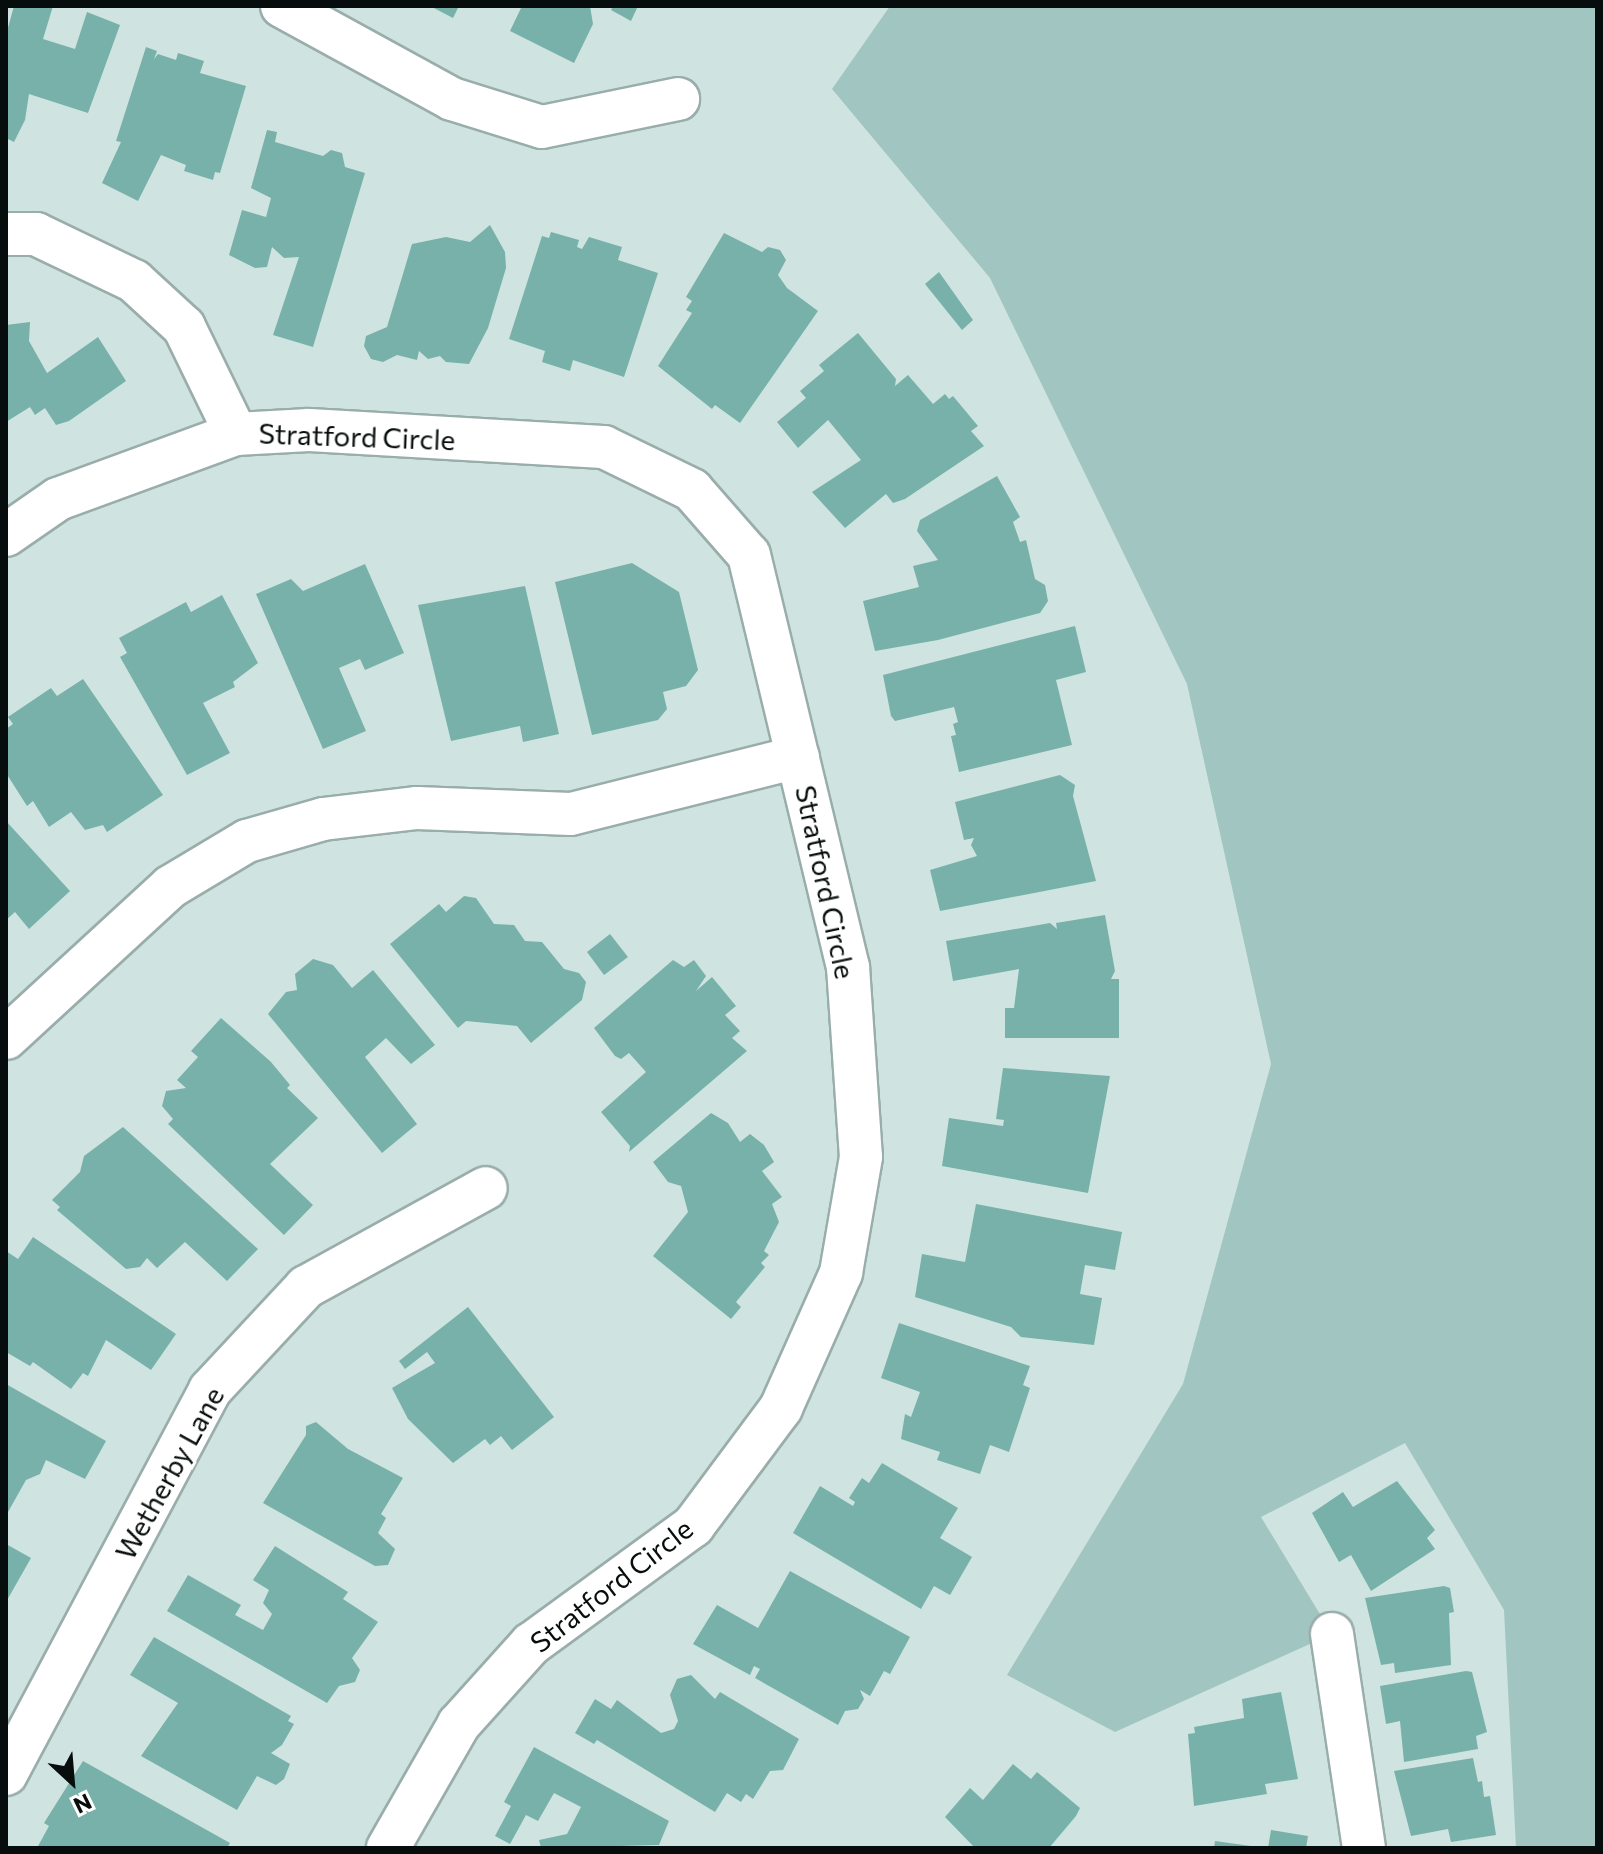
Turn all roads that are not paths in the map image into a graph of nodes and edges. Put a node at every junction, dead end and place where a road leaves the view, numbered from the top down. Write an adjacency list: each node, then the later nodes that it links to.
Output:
1 (282, 6): 2 (street)
2 (678, 99)
3 (6, 234): 4 (street)
4 (236, 434): 5 (street, Stratford Circle); 6 (street, Stratford Circle)
5 (6, 535)
6 (798, 757): 7 (street); 11 (street, Stratford Circle)
7 (6, 1038)
8 (486, 1188): 10 (street, Wetherby Lane)
9 (1332, 1634): 12 (street)
10 (6, 1774)
11 (388, 1848)
12 (1364, 1848)

